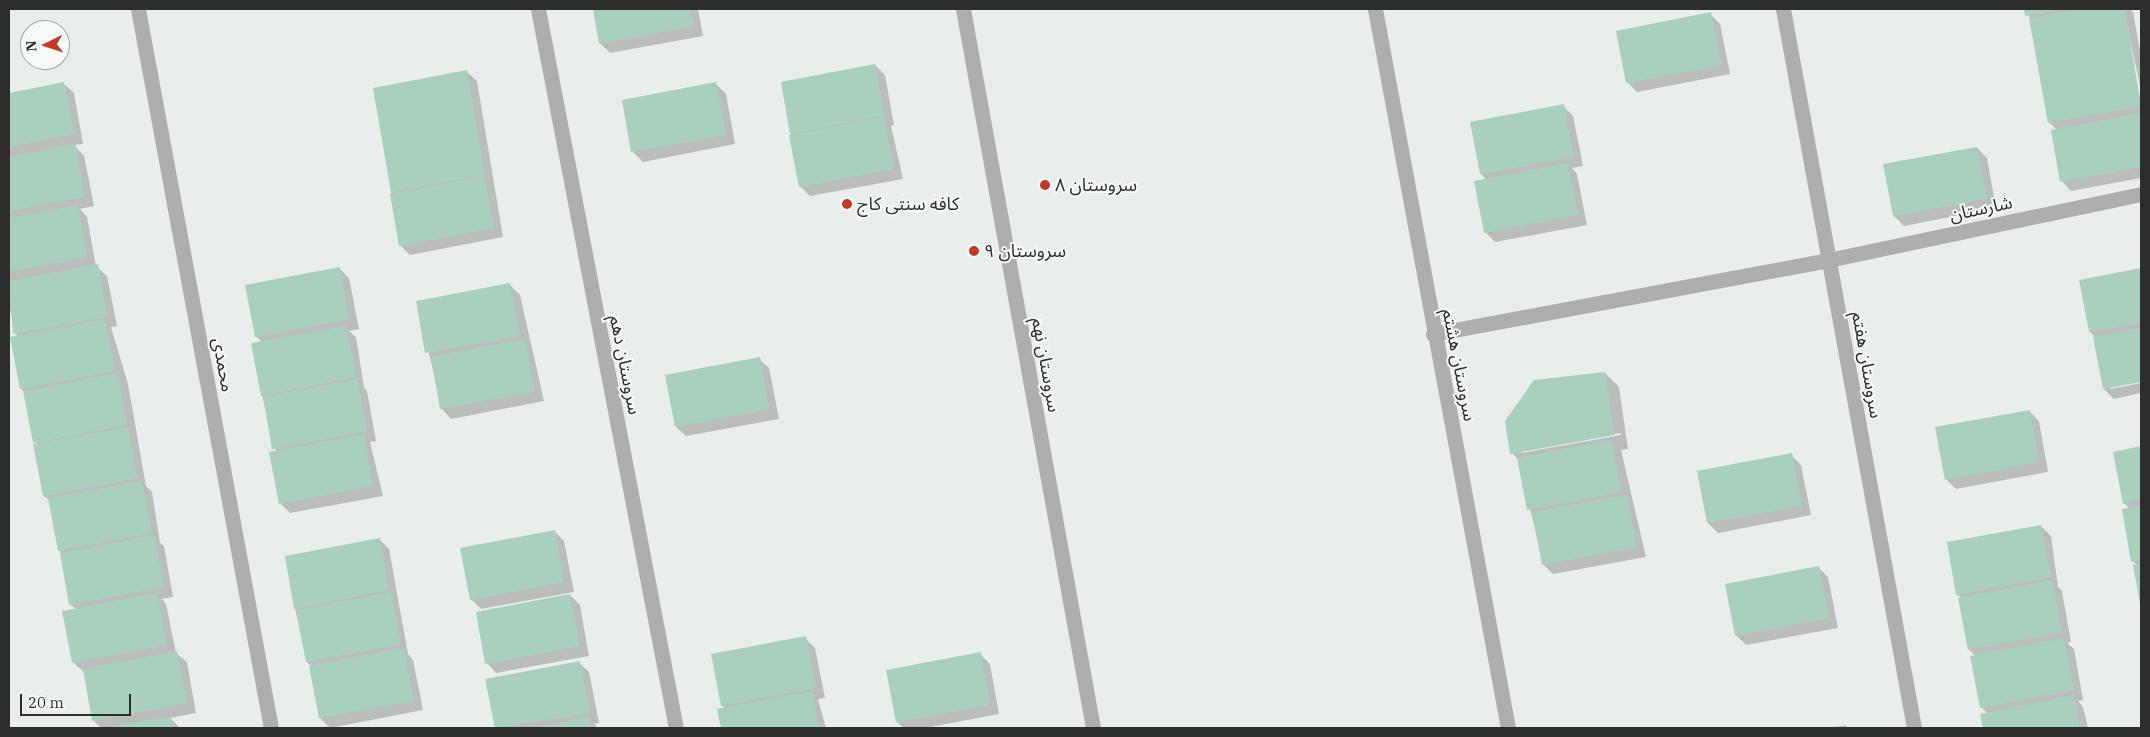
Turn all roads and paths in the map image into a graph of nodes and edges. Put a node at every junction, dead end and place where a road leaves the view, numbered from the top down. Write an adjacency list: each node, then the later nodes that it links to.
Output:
1 (138, 9): 9 (street, محمدی)
2 (538, 9): 10 (street, سروستان دهم)
3 (963, 9): 11 (street, سروستان نهم)
4 (1375, 9): 8 (street, سروستان هشتم)
5 (1784, 9): 7 (street, سروستان هفتم)
6 (2141, 194): 7 (street, شارستان)
7 (1828, 260): 8 (street, شارستان); 13 (street, سروستان هفتم)
8 (1433, 334): 12 (street, سروستان هشتم)
9 (271, 728)
10 (676, 728)
11 (1093, 728)
12 (1508, 728)
13 (1914, 728)

